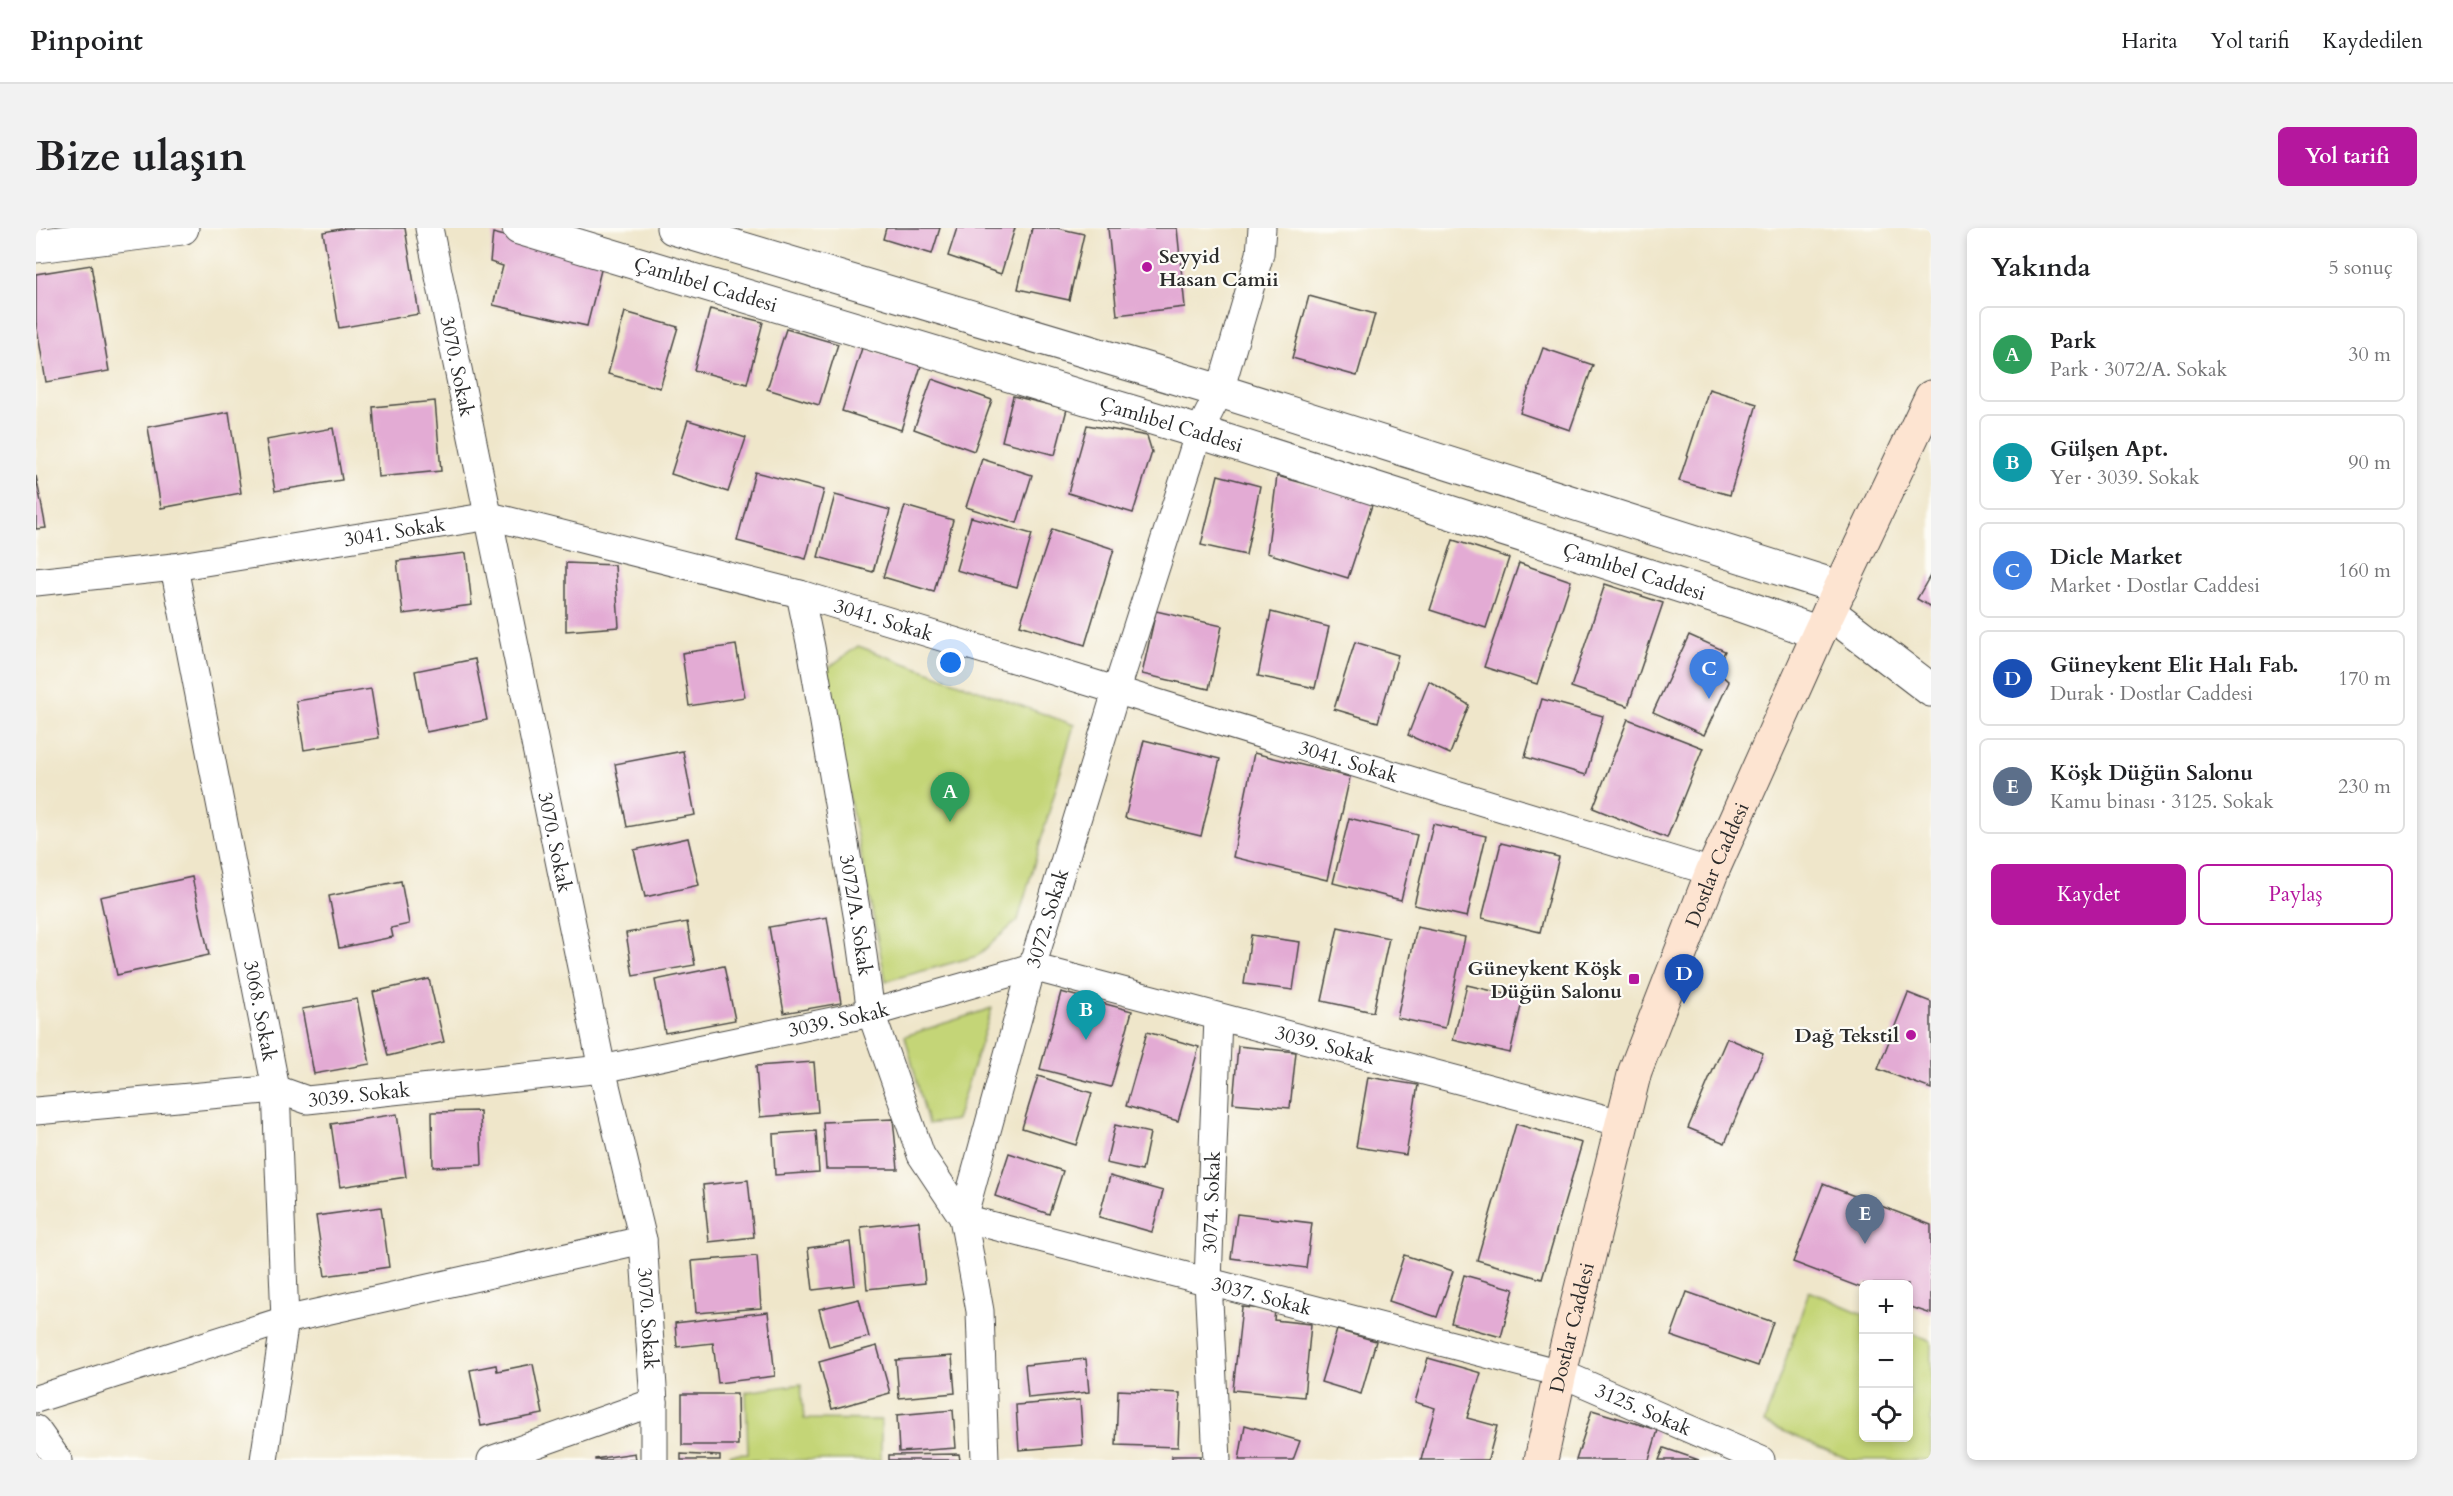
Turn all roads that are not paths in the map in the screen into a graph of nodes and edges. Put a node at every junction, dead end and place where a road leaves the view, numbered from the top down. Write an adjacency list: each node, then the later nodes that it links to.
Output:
1 (182, 228): 6 (street)
2 (429, 228): 10 (street, 3070. Sokak)
3 (519, 228): 9 (street, Çamlıbel Caddesi)
4 (673, 228): 7 (street, Çamlıbel Caddesi)
5 (1262, 228): 7 (street, 3072. Sokak)
6 (36, 246)
7 (1220, 391): 9 (street, 3072. Sokak); 14 (street, Çamlıbel Caddesi)
8 (1931, 397): 14 (main road, Dostlar Caddesi)
9 (1199, 432): 14 (street, Çamlıbel Caddesi); 16 (street, 3072. Sokak)
10 (490, 516): 11 (street, 3041. Sokak); 13 (street, 3041. Sokak); 21 (street, 3070. Sokak)
11 (174, 567): 12 (street, 3041. Sokak); 22 (street, 3068. Sokak)
12 (36, 582)
13 (800, 594): 16 (street, 3041. Sokak); 19 (street, 3072/A. Sokak)
14 (1830, 611): 15 (street, Çamlıbel Caddesi); 17 (main road, Dostlar Caddesi)
15 (1931, 690)
16 (1116, 692): 17 (street, 3041. Sokak); 18 (street, 3072. Sokak)
17 (1712, 872): 24 (main road, Dostlar Caddesi)
18 (1032, 967): 19 (street, 3039. Sokak); 20 (street, 3039. Sokak); 25 (street, 3072. Sokak)
19 (871, 1013): 21 (street, 3039. Sokak); 25 (street, 3072/A. Sokak)
20 (1218, 1017): 24 (street, 3039. Sokak); 27 (street, 3074. Sokak)
21 (602, 1069): 22 (street, 3039. Sokak); 26 (street, 3070. Sokak)
22 (276, 1089): 23 (street, 3039. Sokak); 28 (street, 3068. Sokak)
23 (36, 1111)
24 (1622, 1123): 29 (main road, Dostlar Caddesi)
25 (963, 1218): 27 (street, 3037. Sokak); 37 (street, 3072. Sokak)
26 (642, 1240): 28 (street); 31 (street, 3070. Sokak)
27 (1208, 1281): 29 (street, 3037. Sokak); 38 (street, 3074. Sokak)
28 (285, 1320): 30 (street); 34 (street, 3068. Sokak)
29 (1560, 1373): 39 (main road, Dostlar Caddesi); 40 (street, 3125. Sokak)
30 (36, 1399)
31 (654, 1402): 35 (street); 36 (street, 3070. Sokak)
32 (36, 1429): 33 (street)
33 (58, 1460)
34 (264, 1460)
35 (491, 1460)
36 (654, 1460)
37 (985, 1460)
38 (1217, 1460)
39 (1541, 1460)
40 (1761, 1460)

